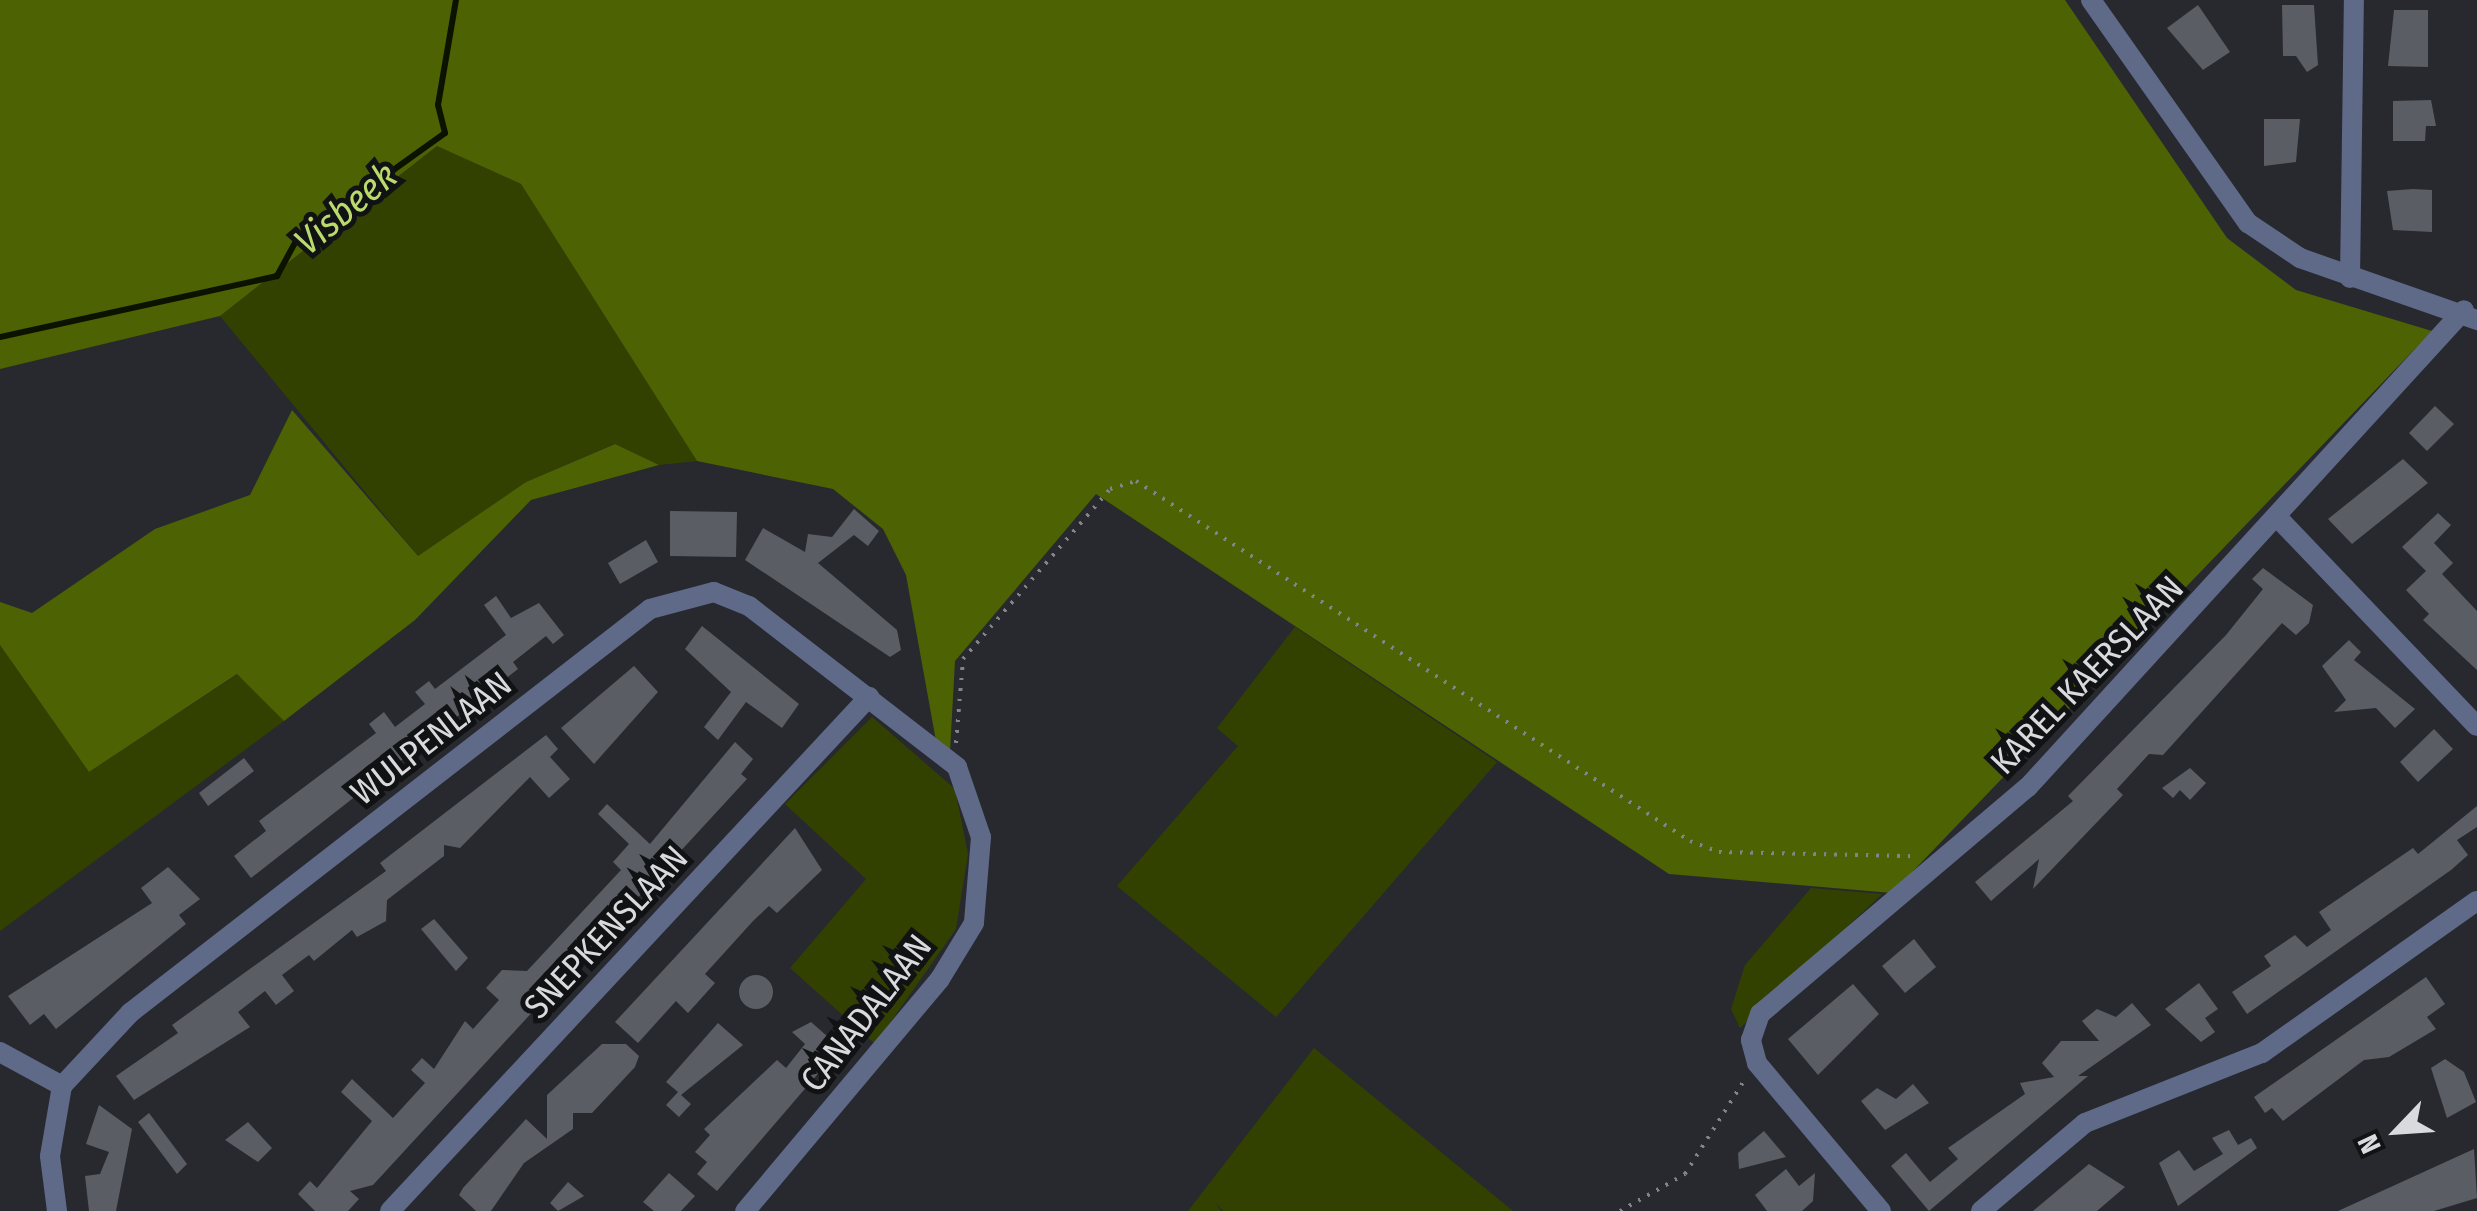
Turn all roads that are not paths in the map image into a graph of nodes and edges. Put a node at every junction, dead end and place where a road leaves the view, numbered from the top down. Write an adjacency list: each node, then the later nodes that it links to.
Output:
1 (2090, 0): 3 (street)
2 (2354, 0): 3 (street)
3 (2350, 278): 4 (street)
4 (2470, 315): 5 (street, KAREL KAERSLAAN)
5 (2278, 519): 7 (street); 14 (street, KAREL KAERSLAAN)
6 (868, 697): 10 (street, WULPENLAAN); 12 (street, SNEPKENSLAAN); 13 (street, CANADALAAN)
7 (2477, 726)
8 (2477, 900): 15 (street)
9 (0, 1052): 10 (street)
10 (62, 1086): 11 (street)
11 (57, 1211)
12 (390, 1211)
13 (745, 1211)
14 (1881, 1211)
15 (1981, 1211)

